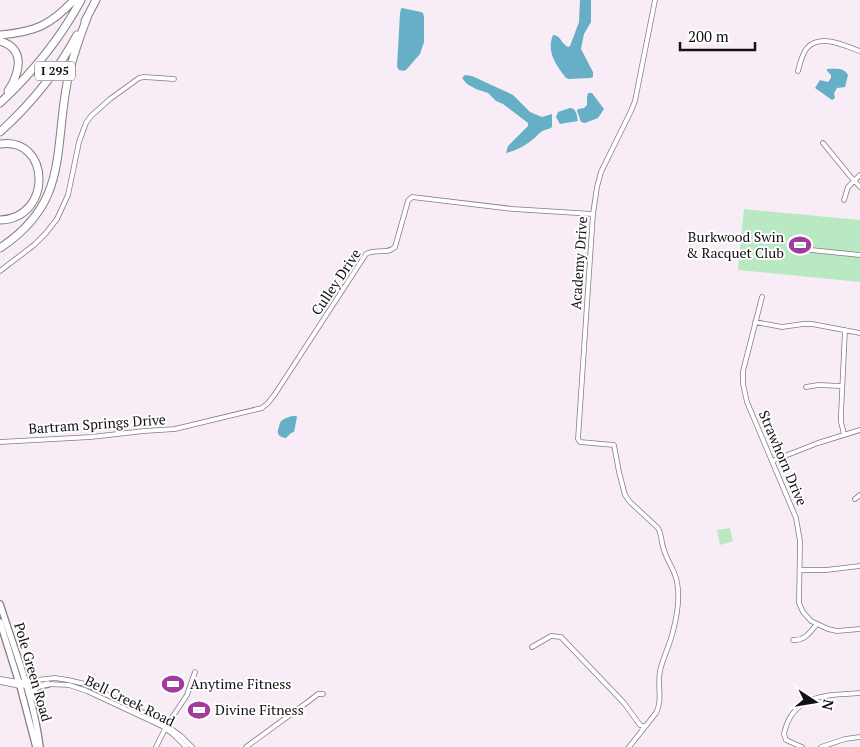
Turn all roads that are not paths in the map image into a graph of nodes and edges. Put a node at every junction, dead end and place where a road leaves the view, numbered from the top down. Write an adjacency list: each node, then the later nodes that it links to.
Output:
1 (74, 0): 6 (highway)
2 (81, 0): 11 (highway, I 295)
3 (96, 0): 5 (highway, I 295)
4 (655, 0): 19 (street, Academy Drive)
5 (87, 18): 12 (highway, I 295); 21 (highway)
6 (0, 34)
7 (0, 41): 11 (highway)
8 (860, 51): 9 (street)
9 (798, 71)
10 (174, 78): 24 (street)
11 (0, 103)
12 (0, 132)
13 (824, 143): 16 (street)
14 (0, 144): 20 (highway)
15 (860, 175): 16 (street)
16 (854, 181): 17 (street); 18 (street)
17 (860, 187)
18 (844, 200)
19 (593, 214): 31 (street, Culley Drive); 54 (street, Academy Drive)
20 (0, 220)
21 (0, 248)
22 (811, 250): 23 (street)
23 (860, 254)
24 (0, 271)
25 (762, 297): 26 (street, Strawhorn Drive)
26 (756, 322): 27 (street); 35 (street, Strawhorn Drive)
27 (845, 330): 28 (street); 29 (street)
28 (860, 333)
29 (842, 386): 30 (street); 33 (street)
30 (806, 387)
31 (195, 424): 34 (street, Bartram Springs Drive)
32 (860, 430): 33 (street)
33 (844, 434): 35 (street)
34 (0, 442)
35 (772, 461): 39 (street, Strawhorn Drive)
36 (860, 495): 37 (street)
37 (855, 498)
38 (860, 566): 39 (street)
39 (800, 570): 42 (street, Strawhorn Drive)
40 (0, 604): 48 (main road, Pole Green Road)
41 (0, 622): 48 (main road, Pole Green Road)
42 (817, 624): 43 (street); 44 (street)
43 (860, 629)
44 (793, 640)
45 (532, 647): 54 (street)
46 (195, 672): 53 (street)
47 (0, 680): 48 (street, Bell Creek Road)
48 (23, 684): 49 (street, Bell Creek Road); 52 (main road, Pole Green Road); 53 (street, Bell Creek Road); 56 (main road, Pole Green Road)
49 (48, 684): 52 (main road); 53 (street, Bell Creek Road)
50 (860, 693): 62 (street)
51 (323, 694): 60 (street)
52 (37, 727): 56 (main road, Pole Green Road)
53 (166, 727): 57 (street); 58 (street, Bell Creek Road); 59 (street, Bell Creek Road)
54 (646, 727): 61 (street)
55 (860, 737): 63 (street)
56 (38, 747)
57 (156, 747)
58 (186, 747)
59 (192, 747)
60 (246, 747)
61 (630, 747)
62 (802, 747)
63 (821, 747)

